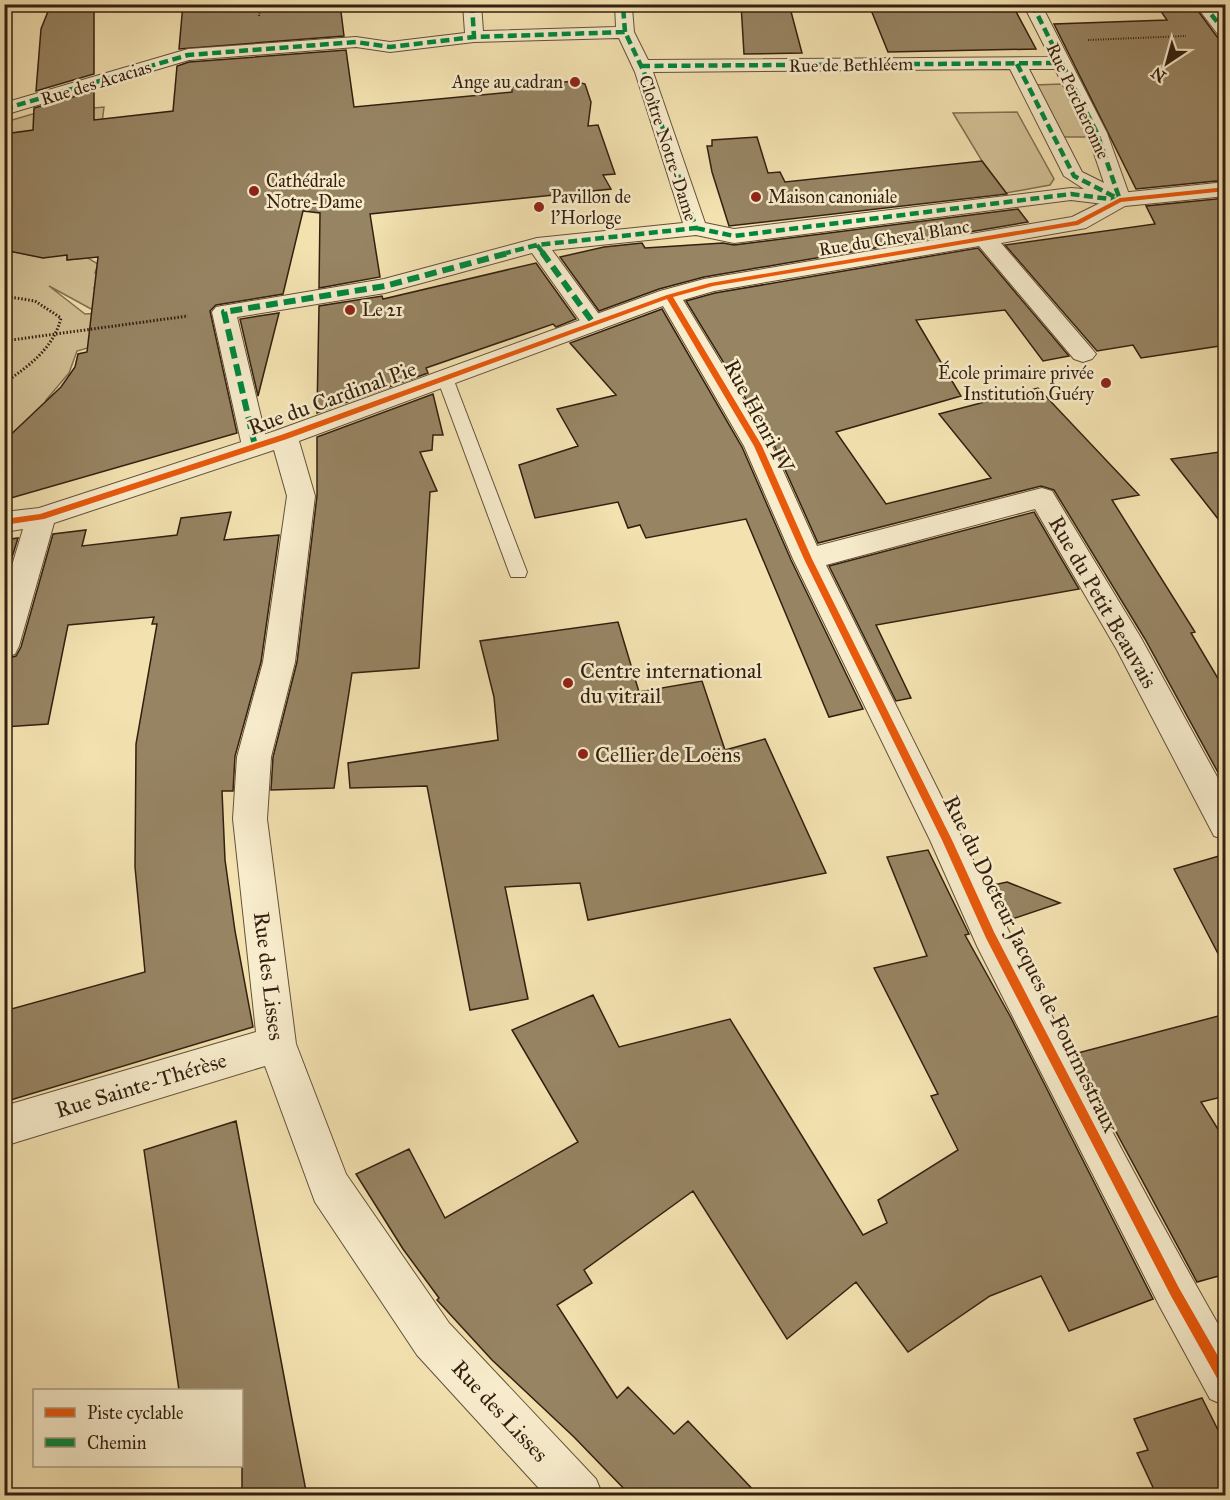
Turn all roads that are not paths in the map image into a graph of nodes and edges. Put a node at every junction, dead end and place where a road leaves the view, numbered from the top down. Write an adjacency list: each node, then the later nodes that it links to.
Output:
1 (472, 4): 7 (street)
2 (626, 4): 5 (street)
3 (1032, 4): 8 (street, Rue Percheronne)
4 (1203, 4): 6 (street)
5 (625, 32): 7 (street); 10 (street, Cloître Notre-Dame)
6 (1226, 33)
7 (474, 37): 11 (street, Rue des Acacias)
8 (1061, 63): 9 (street, Rue de Bethléem); 13 (street, Rue Percheronne)
9 (1017, 64): 10 (street, Rue de Bethléem); 13 (street, Rue Percheronne)
10 (641, 66): 14 (street, Cloître Notre-Dame)
11 (4, 109)
12 (1226, 189): 13 (street)
13 (1120, 200): 14 (street); 15 (street, Rue du Cheval Blanc)
14 (696, 228): 16 (street, Cloître Notre-Dame)
15 (986, 240): 17 (street, Rue du Cheval Blanc); 19 (street)
16 (537, 244): 18 (street); 21 (street, Cloître Notre-Dame)
17 (669, 296): 18 (street, Rue du Cardinal Pie); 24 (street, Rue Henri IV)
18 (594, 324): 20 (street, Rue du Cardinal Pie)
19 (1083, 354)
20 (445, 378): 21 (street, Rue du Cardinal Pie); 25 (lane)
21 (269, 442): 22 (street, Rue du Cardinal Pie); 28 (street, Rue des Lisses)
22 (41, 517): 23 (street, Rue du Cardinal Pie); 26 (street)
23 (4, 522)
24 (808, 560): 27 (street, Rue du Petit Beauvais); 30 (street, Rue du Docteur Jacques de Fourmestraux)
25 (518, 572)
26 (4, 646)
27 (1226, 826)
28 (277, 1044): 29 (street, Rue Sainte-Thérèse); 31 (street, Rue des Lisses)
29 (4, 1126)
30 (1226, 1383)
31 (579, 1496)

